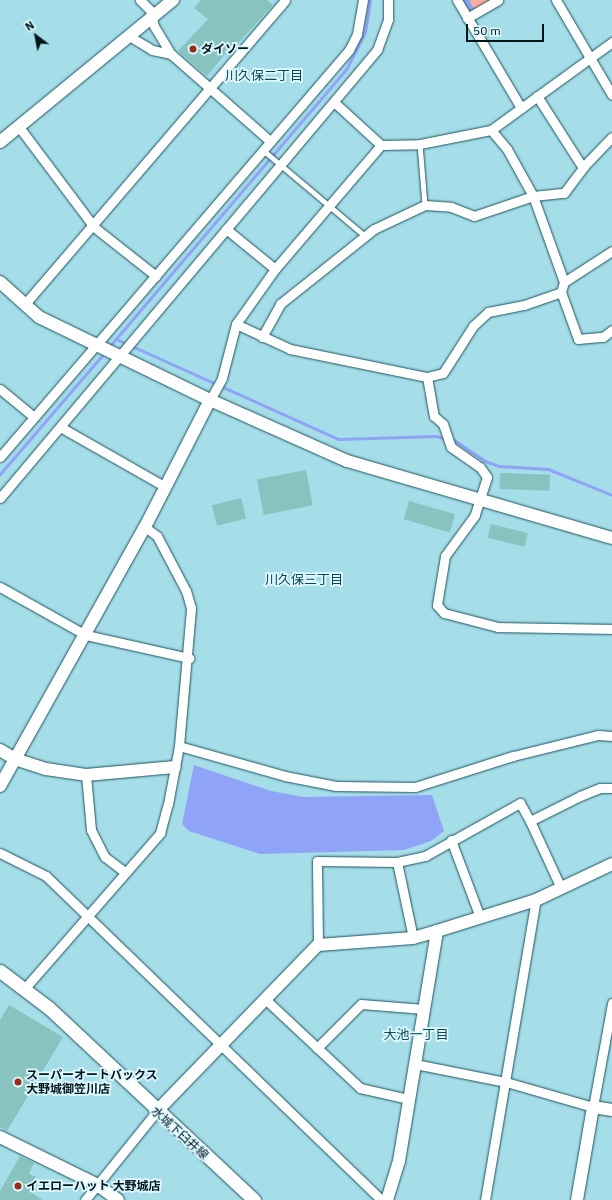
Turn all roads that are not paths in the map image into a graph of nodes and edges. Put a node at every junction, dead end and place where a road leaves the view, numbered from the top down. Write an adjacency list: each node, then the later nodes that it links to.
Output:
1 (140, 0): 9 (street)
2 (173, 0): 9 (street)
3 (285, 0): 15 (street)
4 (363, 0): 23 (street)
5 (388, 0): 18 (street)
6 (457, 0): 10 (street)
7 (498, 0): 10 (street)
8 (556, 0): 14 (street)
9 (152, 18): 11 (street); 13 (street)
10 (468, 18): 19 (street)
11 (129, 36): 13 (street); 20 (street)
12 (612, 42): 14 (street)
13 (171, 54): 15 (street)
14 (590, 58): 16 (street); 17 (street)
15 (210, 89): 23 (street); 33 (street)
16 (612, 95)
17 (537, 96): 19 (street); 29 (street)
18 (335, 102): 26 (street); 28 (street)
19 (521, 108): 21 (street)
20 (19, 127): 24 (street); 33 (street)
21 (491, 130): 25 (street); 30 (street)
22 (612, 137): 29 (street)
23 (269, 140): 27 (street)
24 (0, 142)
25 (420, 144): 26 (street); 31 (lane)
26 (381, 145): 32 (street)
27 (263, 150): 28 (lane); 38 (street)
28 (280, 165): 32 (lane); 34 (street)
29 (583, 168): 30 (street)
30 (533, 196): 31 (street); 40 (street)
31 (425, 205): 35 (street)
32 (330, 207): 35 (lane); 37 (street)
33 (94, 227): 38 (street); 42 (street)
34 (226, 229): 37 (street); 47 (street)
35 (365, 236): 45 (street)
36 (612, 251): 40 (street)
37 (275, 268): 43 (street)
38 (156, 276): 46 (street)
39 (0, 282): 42 (street)
40 (564, 282): 41 (street)
41 (561, 292): 44 (street); 48 (street)
42 (24, 305): 46 (street)
43 (236, 324): 45 (street); 50 (street)
44 (612, 330)
45 (262, 338): 48 (street)
46 (96, 345): 47 (street); 51 (street)
47 (118, 356): 50 (street); 52 (street)
48 (427, 376): 56 (street)
49 (0, 389): 51 (street)
50 (213, 395): 54 (street); 56 (street)
51 (34, 417): 53 (street)
52 (62, 428): 54 (street); 55 (street)
53 (0, 457)
54 (164, 486): 57 (street)
55 (0, 498)
56 (480, 501): 58 (street); 60 (street)
57 (145, 527): 61 (street); 62 (street)
58 (612, 538)
59 (0, 587): 61 (street)
60 (612, 629)
61 (86, 635): 62 (street); 66 (street)
62 (189, 658): 64 (street)
63 (612, 736): 64 (street)
64 (179, 746): 67 (street)
65 (0, 750): 66 (street)
66 (15, 759): 68 (street); 69 (street)
67 (175, 767): 68 (street); 76 (street)
68 (86, 775): 76 (street)
69 (0, 786)
70 (612, 788): 71 (street)
71 (530, 821): 72 (street); 77 (street)
72 (451, 840): 74 (street); 80 (street)
73 (0, 853): 79 (street)
74 (397, 862): 82 (street); 83 (street)
75 (612, 864): 77 (street)
76 (125, 872): 79 (street)
77 (561, 888): 78 (street)
78 (536, 900): 80 (street); 92 (street)
79 (88, 917): 85 (street); 89 (street)
80 (480, 917): 81 (street)
81 (437, 932): 82 (street); 88 (street)
82 (412, 938): 83 (street)
83 (318, 945): 86 (street)
84 (0, 970): 85 (main road, 水城下臼井線)
85 (25, 988): 96 (main road, 水城下臼井線)
86 (265, 999): 89 (street); 90 (street)
87 (612, 1003): 94 (street)
88 (424, 1009): 90 (street); 91 (street)
89 (220, 1046): 96 (street); 102 (street)
90 (317, 1048): 93 (street)
91 (415, 1064): 92 (street); 93 (street)
92 (506, 1082): 94 (street); 104 (street)
93 (408, 1098): 103 (street)
94 (593, 1107): 95 (street); 105 (street)
95 (612, 1110)
96 (156, 1112): 98 (street); 101 (main road, 水城下臼井線)
97 (0, 1137): 98 (street)
98 (96, 1184): 99 (street); 100 (street)
99 (85, 1200)
100 (118, 1200)
101 (254, 1200)
102 (382, 1200)
103 (386, 1200)
104 (485, 1200)
105 (577, 1200)

